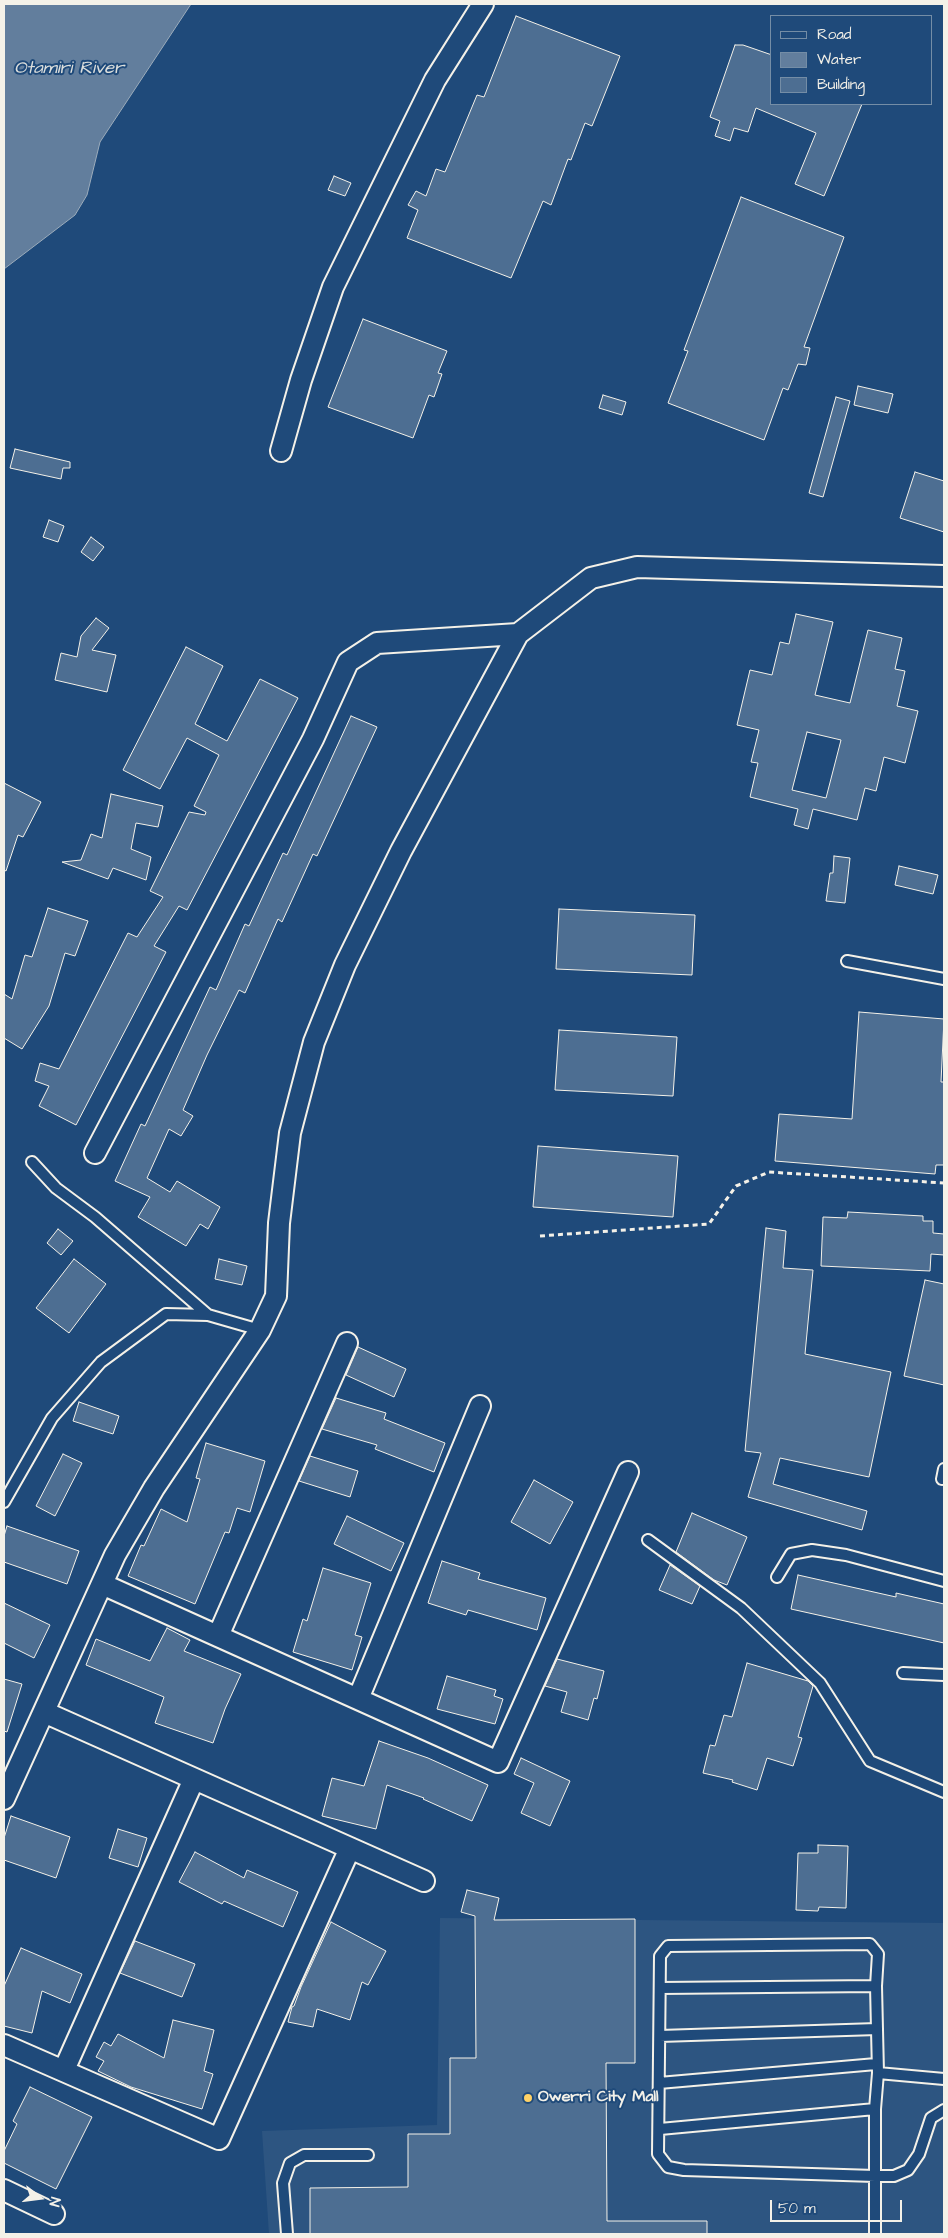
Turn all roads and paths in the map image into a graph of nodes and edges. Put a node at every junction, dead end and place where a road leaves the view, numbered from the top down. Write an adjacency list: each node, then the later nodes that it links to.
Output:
1 (483, 4): 2 (street)
2 (281, 451)
3 (944, 576): 4 (street)
4 (518, 634): 7 (street); 12 (street)
5 (848, 961): 6 (lane)
6 (944, 979)
7 (95, 1153)
8 (32, 1162): 11 (lane)
9 (944, 1183): 10 (path)
10 (540, 1236)
11 (208, 1315): 12 (lane); 16 (lane)
12 (260, 1330): 20 (street)
13 (347, 1343): 21 (street)
14 (480, 1406): 24 (street)
15 (628, 1472): 24 (street)
16 (4, 1502)
17 (648, 1540): 27 (lane)
18 (777, 1577): 19 (lane)
19 (944, 1581)
20 (102, 1584): 21 (street); 25 (street)
21 (218, 1636): 24 (street)
22 (903, 1673): 23 (lane)
23 (944, 1675)
24 (358, 1699)
25 (44, 1712): 26 (street); 28 (street)
26 (194, 1779): 29 (street); 37 (street)
27 (944, 1792)
28 (4, 1799)
29 (350, 1848): 30 (street); 37 (street)
30 (424, 1881)
31 (876, 1986): 32 (lane); 32 (lane); 33 (lane)
32 (660, 1988): 34 (lane)
33 (877, 2029): 34 (lane); 36 (lane)
34 (660, 2036): 39 (lane)
35 (4, 2045): 37 (street)
36 (877, 2069): 38 (lane); 39 (lane); 40 (lane)
37 (64, 2070)
38 (944, 2078)
39 (659, 2083): 42 (lane)
40 (875, 2109): 42 (lane); 44 (lane)
41 (944, 2110): 44 (lane)
42 (660, 2130): 44 (lane)
43 (368, 2155): 47 (lane)
44 (876, 2176): 48 (lane)
45 (4, 2190): 46 (street)
46 (54, 2214)
47 (288, 2234)
48 (875, 2234)

